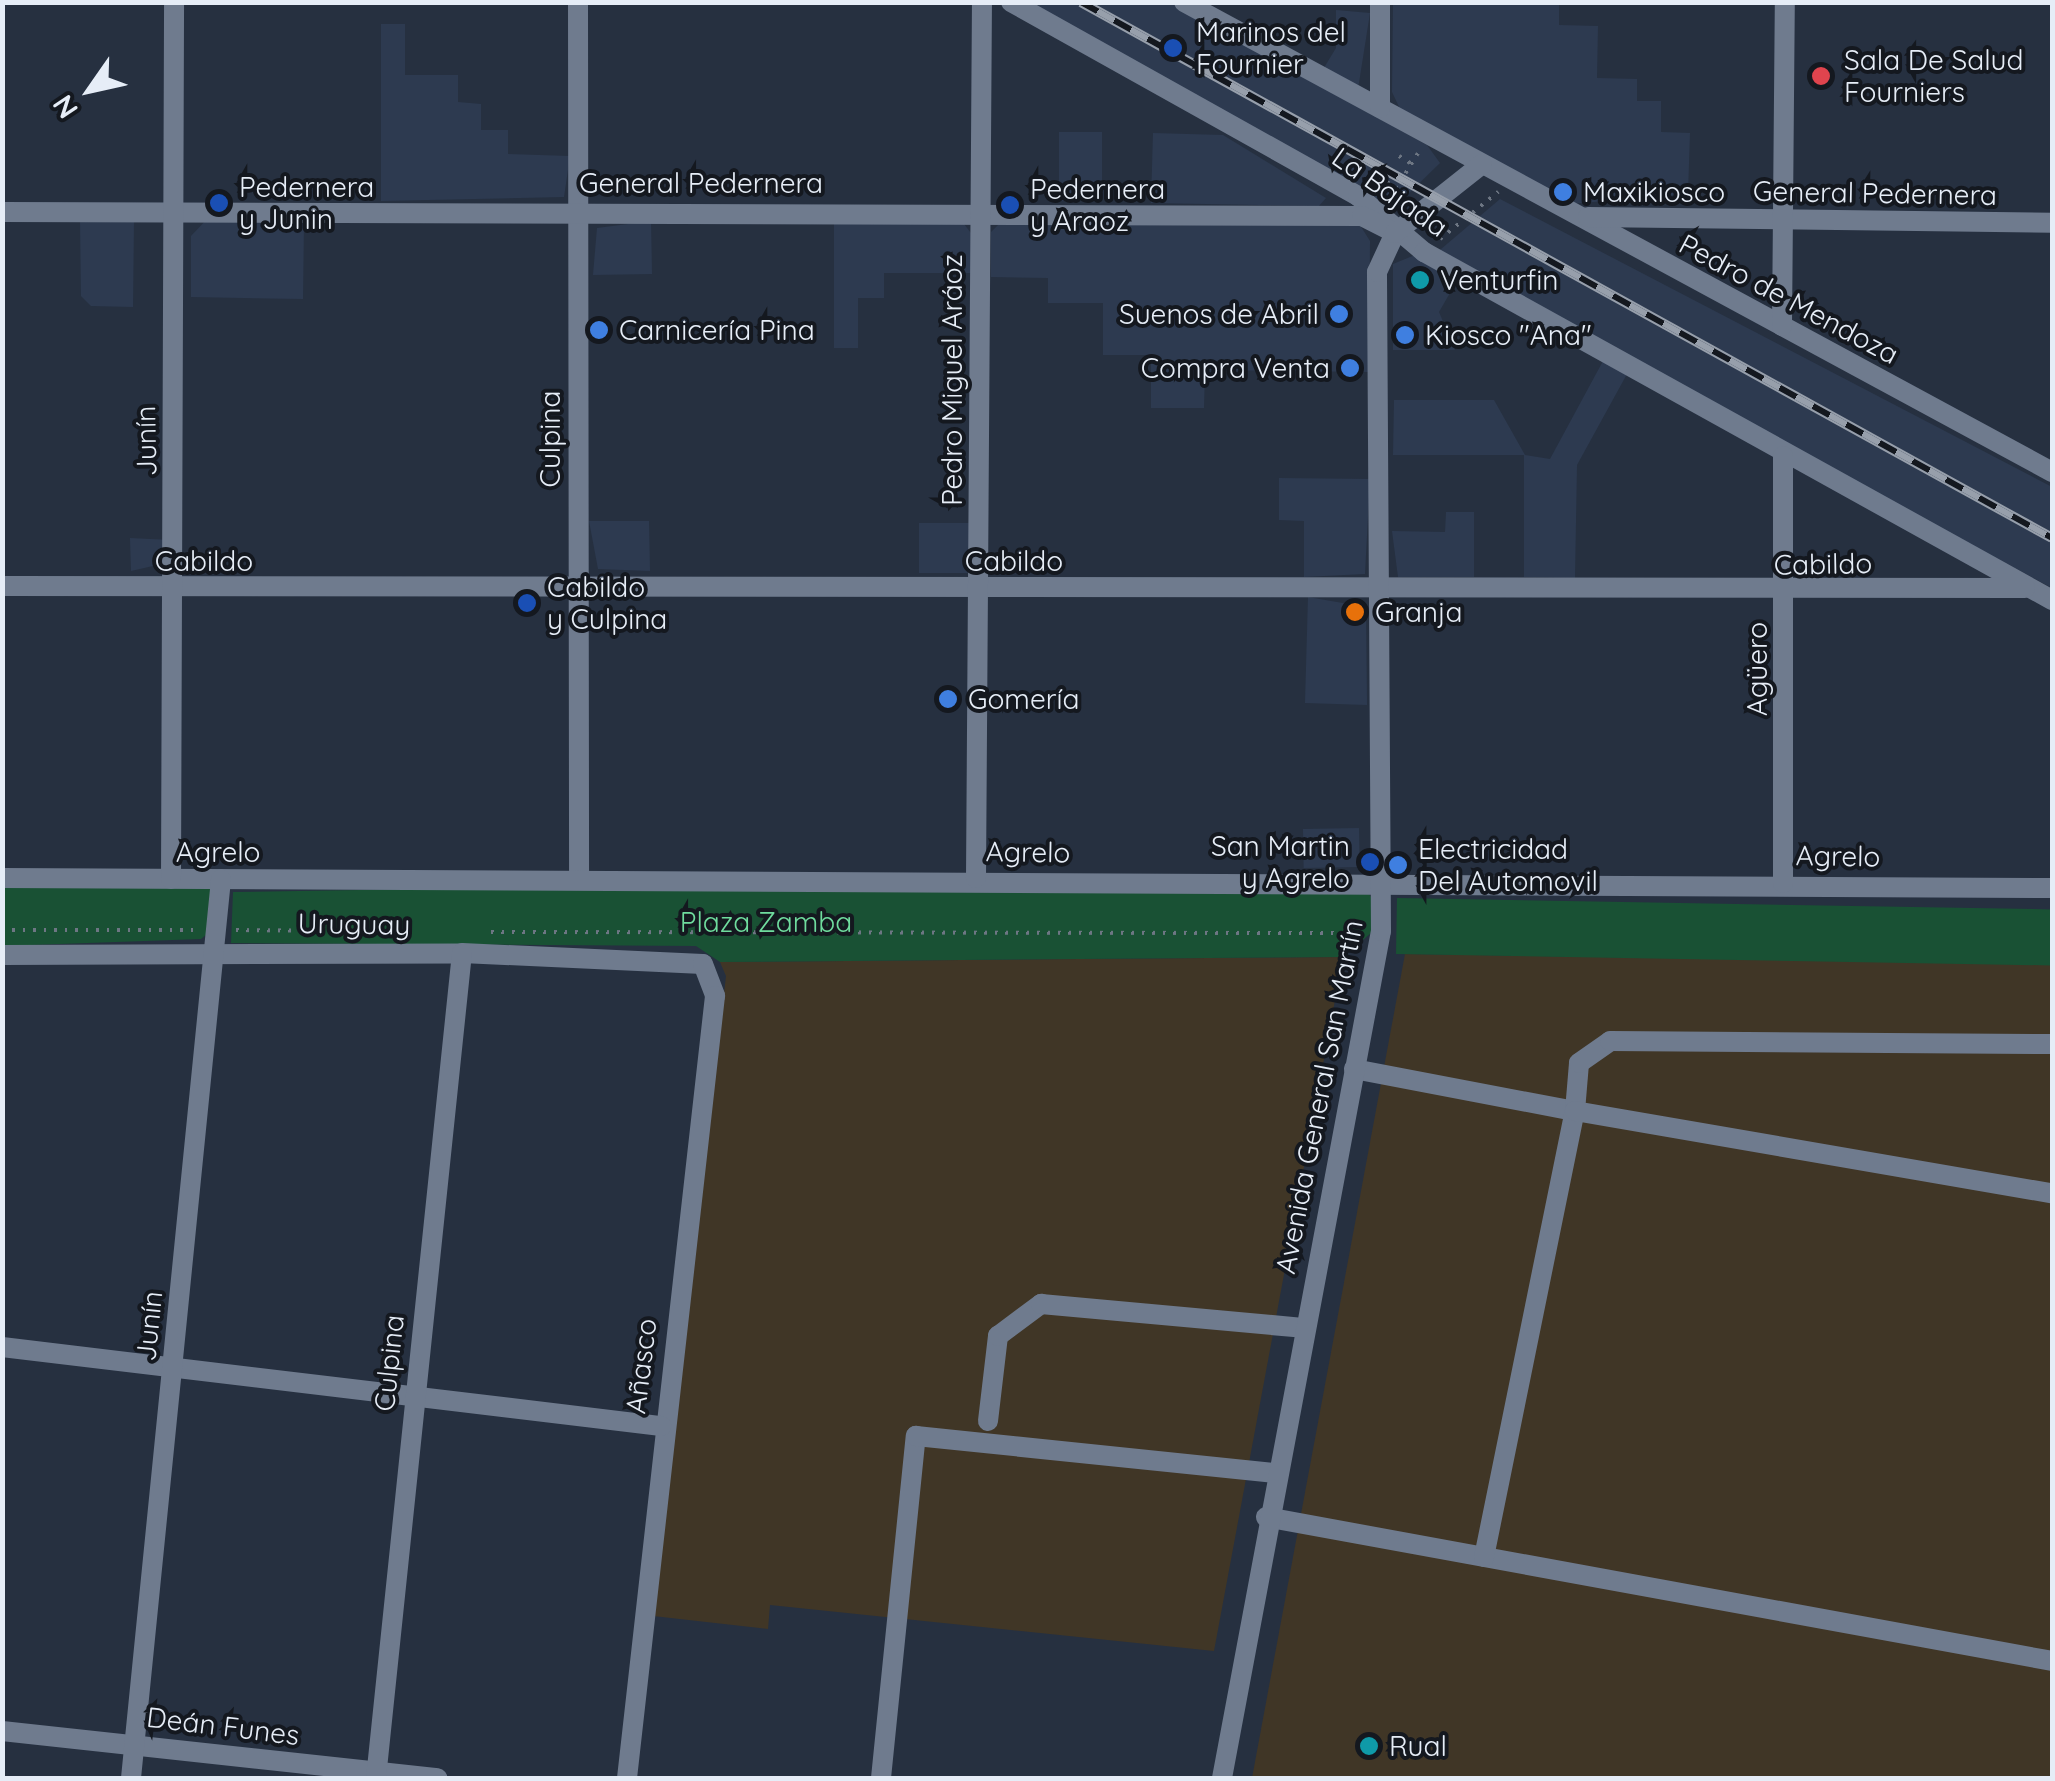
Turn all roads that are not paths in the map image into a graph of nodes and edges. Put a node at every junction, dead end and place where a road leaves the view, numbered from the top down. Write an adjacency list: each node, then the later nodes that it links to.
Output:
1 (174, 2): 13 (street, Junín)
2 (578, 2): 10 (street, Culpina)
3 (982, 2): 12 (street, Pedro Miguel Aráoz)
4 (1011, 2): 17 (street, La Bajada)
5 (1184, 2): 8 (street, Pedro de Mendoza)
6 (1380, 2): 8 (street)
7 (1785, 2): 15 (street)
8 (1380, 108): 9 (street, Pedro de Mendoza)
9 (1482, 164): 14 (street, Pedro de Mendoza); 17 (street, Avenida General San Martín)
10 (579, 209): 12 (street, General Pedernera); 13 (street, General Pedernera); 21 (street, Culpina)
11 (2, 212): 13 (street, General Pedernera)
12 (980, 212): 17 (street, General Pedernera); 24 (street, Pedro Miguel Aráoz)
13 (170, 213): 26 (street, Junín)
14 (1576, 216): 15 (street, General Pedernera); 18 (street, Pedro de Mendoza)
15 (1784, 218): 16 (street, General Pedernera); 18 (street)
16 (2052, 223)
17 (1396, 234): 19 (street, La Bajada); 25 (street, Avenida General San Martín)
18 (1782, 326): 20 (street, Pedro de Mendoza)
19 (1783, 456): 23 (street, La Bajada); 27 (street, Agüero)
20 (2052, 472)
21 (576, 584): 24 (street, Cabildo); 26 (street, Cabildo); 29 (street, Culpina)
22 (2, 586): 26 (street, Cabildo)
23 (2025, 588): 27 (street, Cabildo); 28 (street, La Bajada)
24 (978, 589): 25 (street, Cabildo); 31 (street, Pedro Miguel Aráoz)
25 (1382, 589): 27 (street, Cabildo); 35 (street, Avenida General San Martín)
26 (176, 590): 32 (street, Junín)
27 (1785, 593): 34 (street, Agüero)
28 (2052, 600)
29 (580, 877): 31 (street, Agrelo); 33 (street, Agrelo)
30 (2, 878): 32 (street, Agrelo)
31 (976, 878): 35 (street, Agrelo)
32 (171, 879): 33 (street, Agrelo)
33 (221, 879): 37 (street, Junín)
34 (1782, 882): 35 (street, Agrelo); 36 (street, Agrelo)
35 (1379, 885): 42 (street, Avenida General San Martín)
36 (2052, 888)
37 (214, 940): 38 (street, Uruguay); 39 (street, Uruguay); 47 (street, Junín)
38 (462, 953): 40 (street, Uruguay); 48 (street, Culpina)
39 (2, 954)
40 (703, 964): 50 (street, Añasco)
41 (2052, 1044): 43 (street)
42 (1354, 1068): 43 (street); 45 (street, Avenida General San Martín)
43 (1575, 1111): 44 (street); 53 (street)
44 (2052, 1193)
45 (1303, 1328): 49 (street); 51 (street, Avenida General San Martín)
46 (2, 1347): 47 (street)
47 (172, 1366): 48 (street); 56 (street, Junín)
48 (413, 1393): 50 (street); 57 (street, Culpina)
49 (988, 1421)
50 (660, 1426): 60 (street, Añasco)
51 (1274, 1473): 52 (street, Avenida General San Martín); 61 (street)
52 (1266, 1517): 53 (street); 62 (street, Avenida General San Martín)
53 (1484, 1557): 54 (street)
54 (2052, 1661)
55 (2, 1731): 56 (street, Deán Funes)
56 (136, 1742): 57 (street, Deán Funes); 58 (street, Junín)
57 (376, 1776): 59 (street, Deán Funes)
58 (131, 1778)
59 (437, 1778)
60 (628, 1778)
61 (881, 1778)
62 (1222, 1778)

